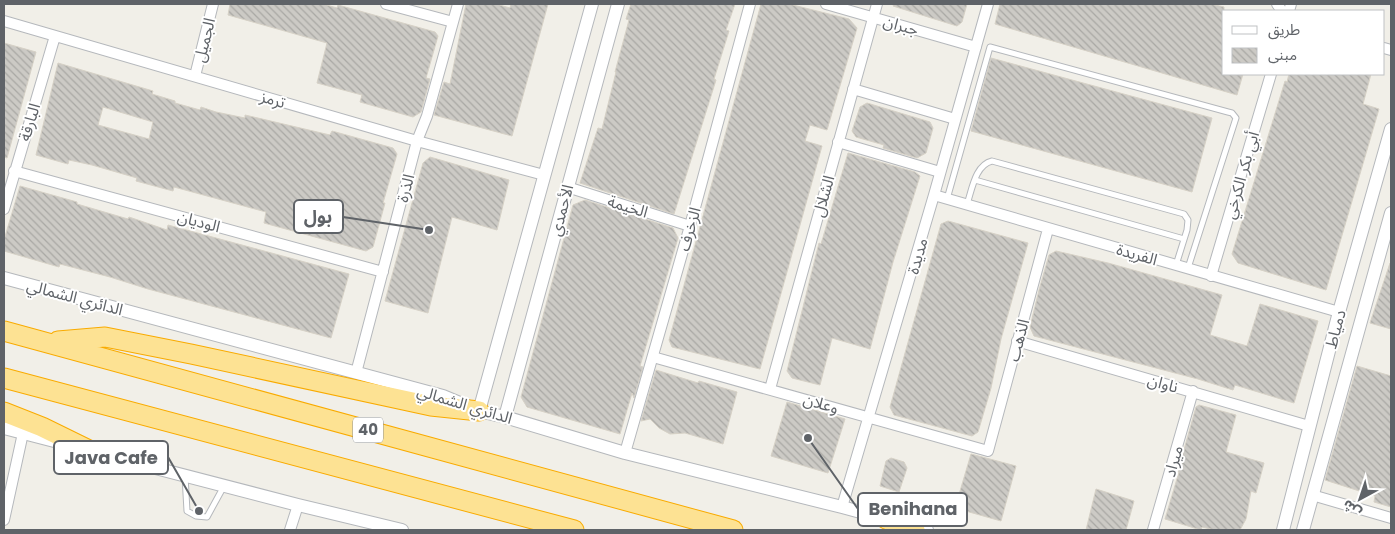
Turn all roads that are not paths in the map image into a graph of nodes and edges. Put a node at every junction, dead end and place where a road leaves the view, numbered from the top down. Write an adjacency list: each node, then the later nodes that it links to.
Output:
1 (213, 4): 16 (street, الجميل)
2 (386, 4): 12 (street)
3 (458, 4): 12 (street, الذرة)
4 (592, 4): 24 (street, الأحمدي)
5 (618, 4): 26 (street, الأحمدي)
6 (750, 4): 32 (street, الزخرف)
7 (826, 4): 10 (street, جبران)
8 (877, 4): 10 (street, الشلال)
9 (988, 4): 14 (street, مديدة)
10 (873, 17): 14 (street, جبران); 17 (street, الشلال)
11 (4, 22): 13 (street, ترمز)
12 (452, 22): 20 (street, الذرة)
13 (55, 36): 16 (street, ترمز); 22 (street, البارقة)
14 (976, 46): 18 (street, مديدة)
15 (1271, 75): 38 (street, أبي بكر الكرخي)
16 (195, 76): 20 (street, ترمز)
17 (853, 90): 18 (street); 21 (street, الشلال)
18 (955, 119): 23 (street, مديدة)
19 (1391, 129): 40 (street, دمياط)
20 (417, 141): 24 (street, ترمز); 37 (street, الذرة)
21 (838, 142): 23 (street); 47 (street, الشلال)
22 (14, 171): 30 (street, البارقة); 37 (street, الوديان)
23 (940, 172): 27 (street, مديدة)
24 (544, 174): 49 (street, الأحمدي)
25 (975, 180): 29 (lane); 34 (lane); 34 (lane)
26 (567, 187): 32 (street, الخيمة); 51 (street, الأحمدي)
27 (934, 195): 28 (street, الفريدة); 52 (street, مديدة)
28 (947, 199): 29 (street, الفريدة); 36 (lane)
29 (967, 204): 33 (street, الفريدة)
30 (4, 209)
31 (1391, 213): 61 (street, دمياط)
32 (690, 226): 44 (street, الزخرف)
33 (1048, 229): 35 (street, الفريدة); 42 (street, الذهب)
34 (1184, 239): 35 (lane)
35 (1176, 265): 36 (street, الفريدة)
36 (1188, 268): 38 (street, الفريدة)
37 (383, 272): 45 (street, الذرة)
38 (1211, 276): 40 (street, الفريدة)
39 (4, 278): 45 (street, الدائري الشمالي)
40 (1339, 312): 53 (street, دمياط)
41 (4, 331): 43 (highway, 40)
42 (1017, 341): 48 (street, ناوان); 56 (street, الذهب)
43 (46, 342): 49 (highway); 70 (highway, 40)
44 (653, 356): 47 (street, وعلان); 58 (street, الزخرف)
45 (356, 373): 49 (street, الدائري الشمالي)
46 (4, 378): 69 (highway)
47 (770, 389): 52 (street, وعلان)
48 (1193, 391): 53 (street, ناوان); 73 (street, ميراد)
49 (479, 411): 51 (street, الدائري الشمالي)
50 (4, 412): 57 (highway)
51 (505, 417): 58 (street, الدائري الشمالي)
52 (870, 417): 56 (street, وعلان); 63 (street, مديدة)
53 (1309, 426): 74 (street, دمياط)
54 (4, 428): 55 (street)
55 (23, 433): 57 (street); 66 (street)
56 (988, 451)
57 (93, 452): 59 (street)
58 (625, 453): 63 (street, الدائري الشمالي)
59 (185, 476): 60 (street); 60 (lane)
60 (224, 486): 62 (street)
61 (1312, 495): 64 (street); 75 (street, دمياط)
62 (298, 506): 67 (street); 68 (street)
63 (842, 507): 65 (street, الدائري الشمالي)
64 (1391, 518)
65 (886, 519): 71 (highway); 72 (street, الدائري الشمالي)
66 (4, 520)
67 (290, 530)
68 (402, 530)
69 (574, 530)
70 (733, 530)
71 (915, 530)
72 (927, 530)
73 (1153, 530)
74 (1283, 530)
75 (1303, 530)

